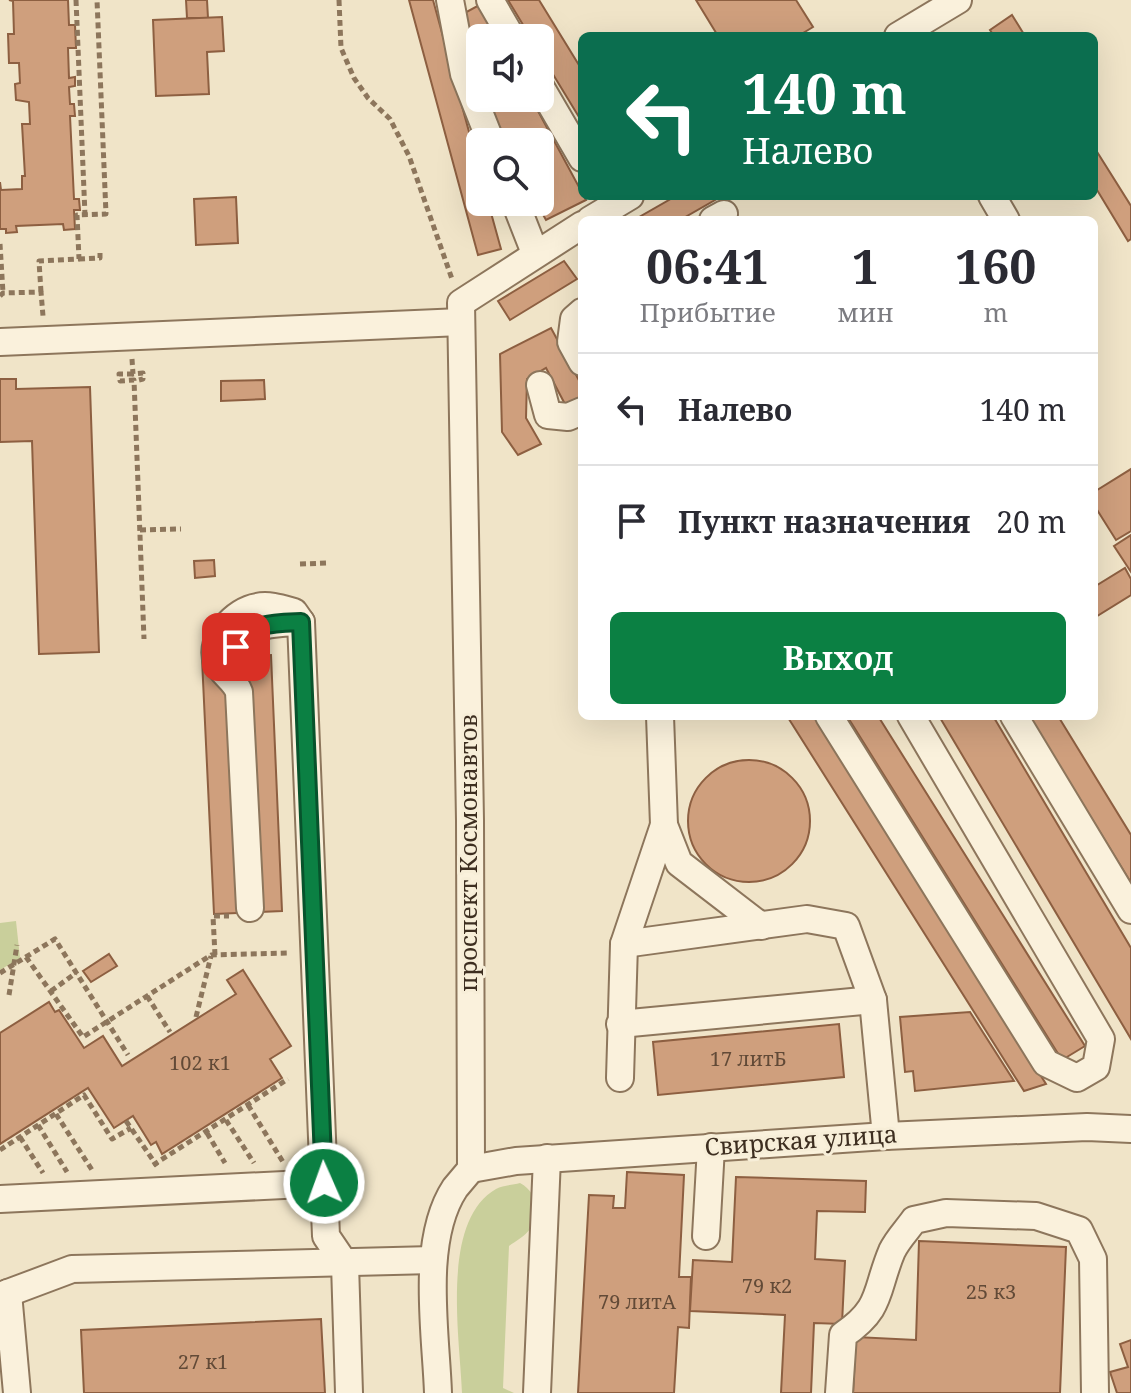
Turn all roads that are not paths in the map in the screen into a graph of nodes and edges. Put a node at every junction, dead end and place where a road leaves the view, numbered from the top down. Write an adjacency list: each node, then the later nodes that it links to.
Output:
1 (450, 0): 7 (street)
2 (490, 0): 4 (street)
3 (958, 0): 5 (street)
4 (504, 24)
5 (905, 32)
6 (554, 110): 8 (street)
7 (485, 128)
8 (578, 151)
9 (623, 200): 11 (street)
10 (520, 216): 13 (street)
11 (597, 216)
12 (578, 227): 13 (street)
13 (535, 253): 14 (street)
14 (461, 312): 16 (street); 38 (street, проспект Космонавтов)
15 (578, 316): 17 (street)
16 (0, 342)
17 (578, 355)
18 (540, 385): 19 (street)
19 (578, 413)
20 (301, 622): 21 (street); 27 (street); 39 (street)
21 (235, 655)
22 (660, 720): 26 (street)
23 (832, 720): 24 (street)
24 (913, 720)
25 (1016, 720): 28 (street)
26 (664, 825): 29 (street); 30 (street)
27 (250, 908)
28 (1131, 910)
29 (761, 926): 30 (street); 31 (street)
30 (624, 944): 32 (street)
31 (873, 1000): 32 (street); 35 (street)
32 (620, 1024): 33 (street)
33 (620, 1078)
34 (1131, 1129): 35 (street, Свирская улица)
35 (886, 1136): 36 (street, Свирская улица)
36 (711, 1147): 37 (street, Свирская улица); 41 (street)
37 (547, 1158): 38 (street, Свирская улица); 48 (street)
38 (471, 1169): 42 (street)
39 (324, 1183): 40 (street); 43 (street)
40 (0, 1199)
41 (706, 1236)
42 (433, 1260): 43 (street); 47 (street)
43 (345, 1264): 44 (street); 46 (street)
44 (4, 1294): 45 (street)
45 (17, 1393)
46 (349, 1393)
47 (438, 1393)
48 (537, 1393)
49 (839, 1393): 50 (street)
50 (1095, 1393)

